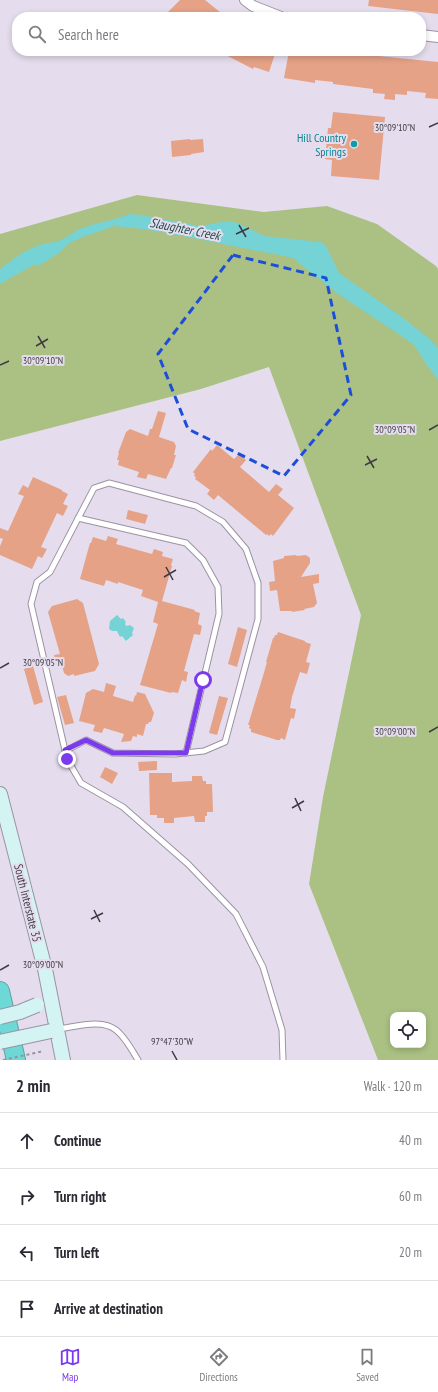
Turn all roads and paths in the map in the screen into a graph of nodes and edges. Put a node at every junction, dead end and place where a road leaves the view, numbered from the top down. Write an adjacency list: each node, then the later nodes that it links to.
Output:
1 (245, 0): 2 (street)
2 (268, 12)
3 (426, 36): 4 (street)
4 (438, 37)
5 (78, 518): 6 (lane); 7 (lane); 7 (lane)
6 (65, 750): 7 (lane); 19 (lane)
7 (186, 753)
8 (0, 794): 9 (main road, South Interstate 35)
9 (45, 969): 11 (main road, bridge); 12 (main road, South Interstate 35)
10 (0, 991): 16 (highway)
11 (0, 1017)
12 (54, 1030): 13 (main road, bridge); 17 (main road, South Interstate 35); 18 (lane)
13 (0, 1042)
14 (44, 1051): 15 (path, bridge)
15 (3, 1060)
16 (16, 1060)
17 (64, 1060)
18 (138, 1060)
19 (283, 1060)

